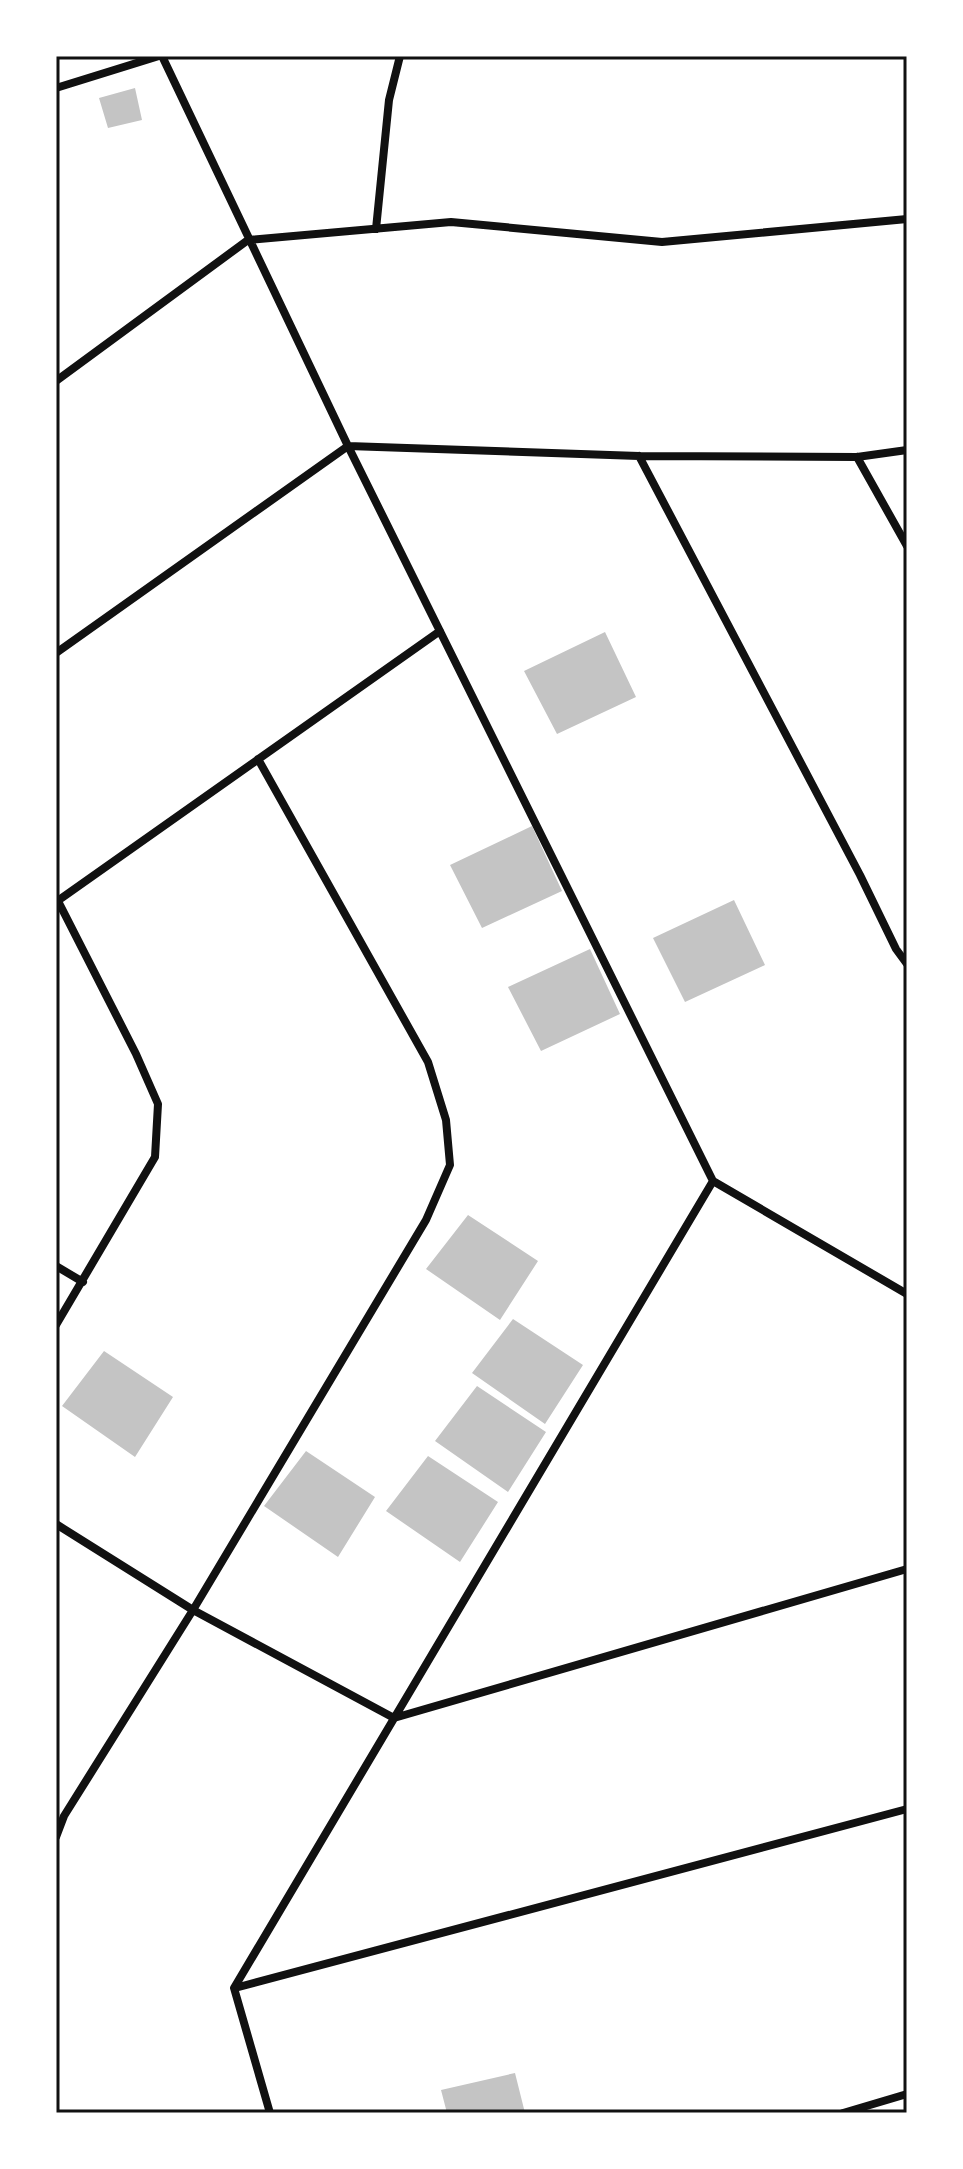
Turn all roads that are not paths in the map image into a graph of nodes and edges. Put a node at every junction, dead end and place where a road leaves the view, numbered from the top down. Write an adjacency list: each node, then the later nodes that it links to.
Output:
1 (160, 56): 3 (street); 6 (street)
2 (400, 56): 5 (street)
3 (56, 88)
4 (907, 219): 5 (street)
5 (376, 229): 6 (street)
6 (248, 240): 7 (street); 8 (street)
7 (56, 381)
8 (348, 446): 10 (street); 13 (street); 14 (street)
9 (907, 450): 11 (street)
10 (639, 456): 11 (street); 17 (street)
11 (857, 457): 12 (street)
12 (907, 546)
13 (440, 631): 15 (street); 18 (street)
14 (56, 653)
15 (258, 759): 16 (street); 25 (street)
16 (57, 901): 20 (street)
17 (907, 964)
18 (713, 1181): 21 (street); 26 (street)
19 (56, 1266): 20 (street)
20 (83, 1282): 22 (street)
21 (907, 1294)
22 (56, 1325)
23 (56, 1524): 25 (street)
24 (907, 1569): 26 (street)
25 (193, 1610): 26 (street); 28 (street)
26 (394, 1718): 29 (street)
27 (907, 1809): 29 (street)
28 (56, 1837)
29 (234, 1988): 31 (street)
30 (907, 2094): 32 (street)
31 (270, 2113)
32 (843, 2113)

